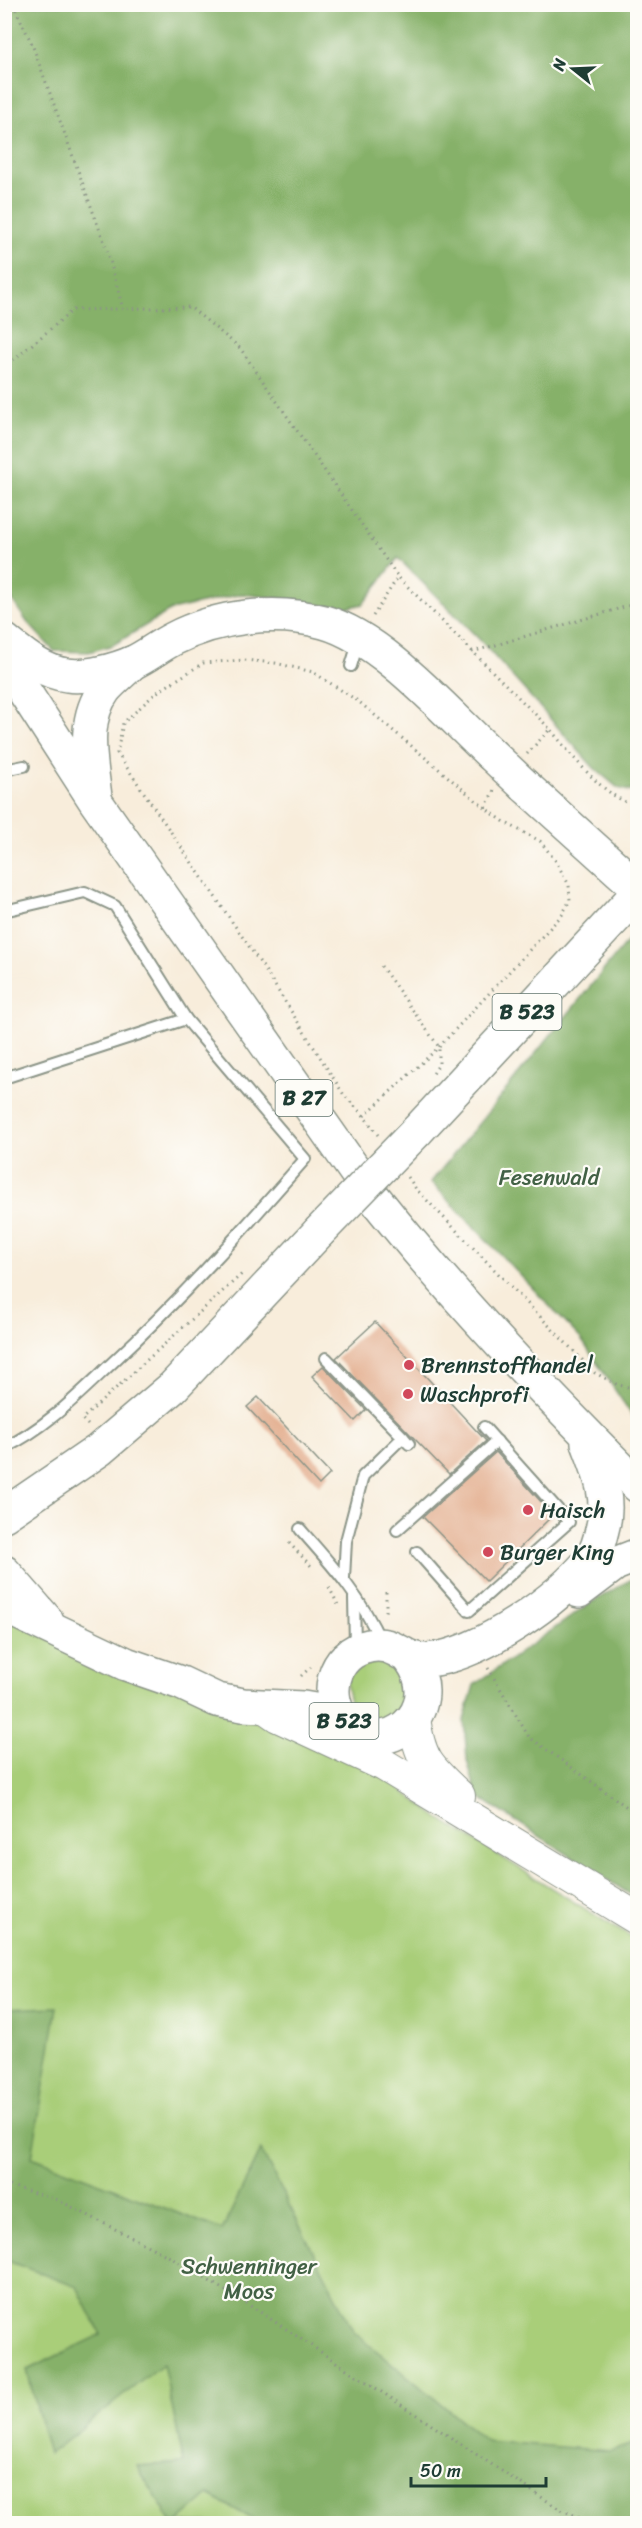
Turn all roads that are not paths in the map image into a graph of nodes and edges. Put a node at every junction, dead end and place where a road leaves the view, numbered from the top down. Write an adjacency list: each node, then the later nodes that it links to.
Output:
1 (4, 640): 3 (main road)
2 (4, 660): 6 (main road, B 27)
3 (133, 662): 6 (main road); 7 (main road, bridge)
4 (24, 766): 5 (lane)
5 (4, 770)
6 (96, 802): 14 (main road, B 27)
7 (638, 888)
8 (638, 893): 18 (main road, B 523, bridge)
9 (4, 911): 10 (lane)
10 (186, 1019): 11 (lane); 16 (lane)
11 (4, 1078)
12 (326, 1358): 24 (lane)
13 (484, 1427): 15 (lane)
14 (585, 1432): 17 (main road, B 27); 29 (main road)
15 (497, 1441): 20 (lane); 21 (lane)
16 (4, 1448)
17 (638, 1486)
18 (4, 1515)
19 (300, 1529): 24 (lane)
20 (397, 1530)
21 (417, 1552)
22 (638, 1555): 32 (main road)
23 (4, 1572): 27 (main road)
24 (344, 1578): 25 (lane)
25 (354, 1598): 28 (lane); 28 (lane)
26 (4, 1606): 27 (main road)
27 (56, 1631): 31 (main road)
28 (374, 1637): 29 (main road); 30 (main road, B 523)
29 (411, 1660): 32 (main road)
30 (325, 1670): 31 (main road); 34 (main road, B 523)
31 (181, 1683): 33 (main road)
32 (419, 1706): 35 (main road, B 523); 37 (street)
33 (265, 1707): 34 (main road); 36 (street)
34 (338, 1714): 35 (main road, B 523)
35 (376, 1736): 36 (street)
36 (423, 1788): 37 (street)
37 (516, 1846): 38 (street)
38 (638, 1919)

